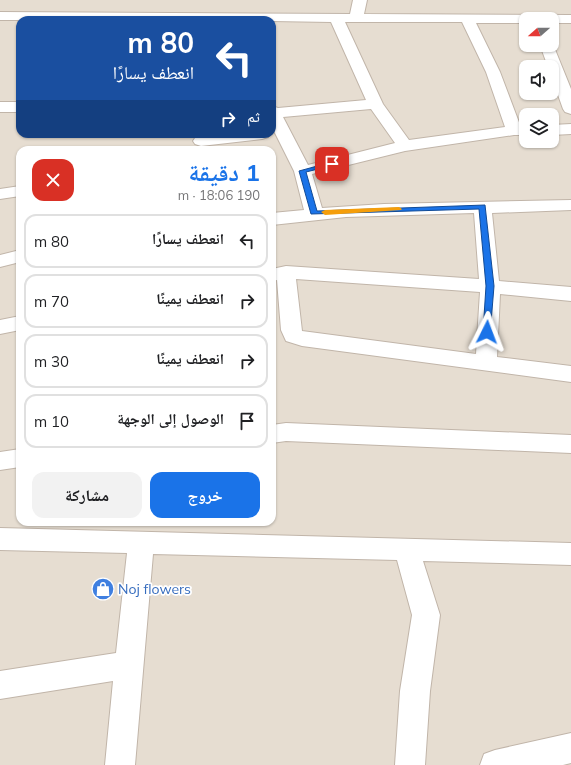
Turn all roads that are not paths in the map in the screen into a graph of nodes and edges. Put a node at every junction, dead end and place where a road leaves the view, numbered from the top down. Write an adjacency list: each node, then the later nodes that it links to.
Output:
1 (360, 0): 10 (street)
2 (252, 6): 6 (street)
3 (2, 12): 5 (street)
4 (559, 15): 12 (street)
5 (77, 16)
6 (244, 16)
7 (260, 16): 8 (street)
8 (336, 17): 10 (street); 15 (street)
9 (519, 17): 11 (street)
10 (356, 18): 11 (street)
11 (468, 18): 20 (street)
12 (571, 18)
13 (551, 52): 14 (street)
14 (566, 80): 18 (street)
15 (375, 104): 19 (street); 27 (street)
16 (16, 106): 17 (street)
17 (0, 107)
18 (571, 109)
19 (276, 112)
20 (519, 128)
21 (571, 129): 23 (street)
22 (519, 130): 27 (street)
23 (559, 130)
24 (277, 132): 28 (street)
25 (232, 138): 26 (street)
26 (201, 142)
27 (405, 146): 28 (street)
28 (302, 171): 33 (street)
29 (16, 192): 30 (street)
30 (0, 194)
31 (571, 205): 32 (street)
32 (482, 207): 33 (street); 38 (street)
33 (314, 213): 34 (street)
34 (276, 218)
35 (16, 257): 36 (street)
36 (0, 261)
37 (279, 274): 38 (street); 42 (street)
38 (490, 286): 39 (street); 42 (street)
39 (571, 294)
40 (16, 324): 41 (street)
41 (0, 327)
42 (486, 363): 43 (street)
43 (571, 374)
44 (276, 433): 45 (street)
45 (571, 444)
46 (16, 459): 47 (street)
47 (0, 461)
48 (0, 539): 49 (street)
49 (141, 544): 50 (street); 52 (street)
50 (407, 549): 51 (street); 56 (street)
51 (571, 554)
52 (130, 665): 53 (street); 55 (street)
53 (0, 685)
54 (571, 748): 57 (street)
55 (120, 765)
56 (410, 765)
57 (495, 765)

